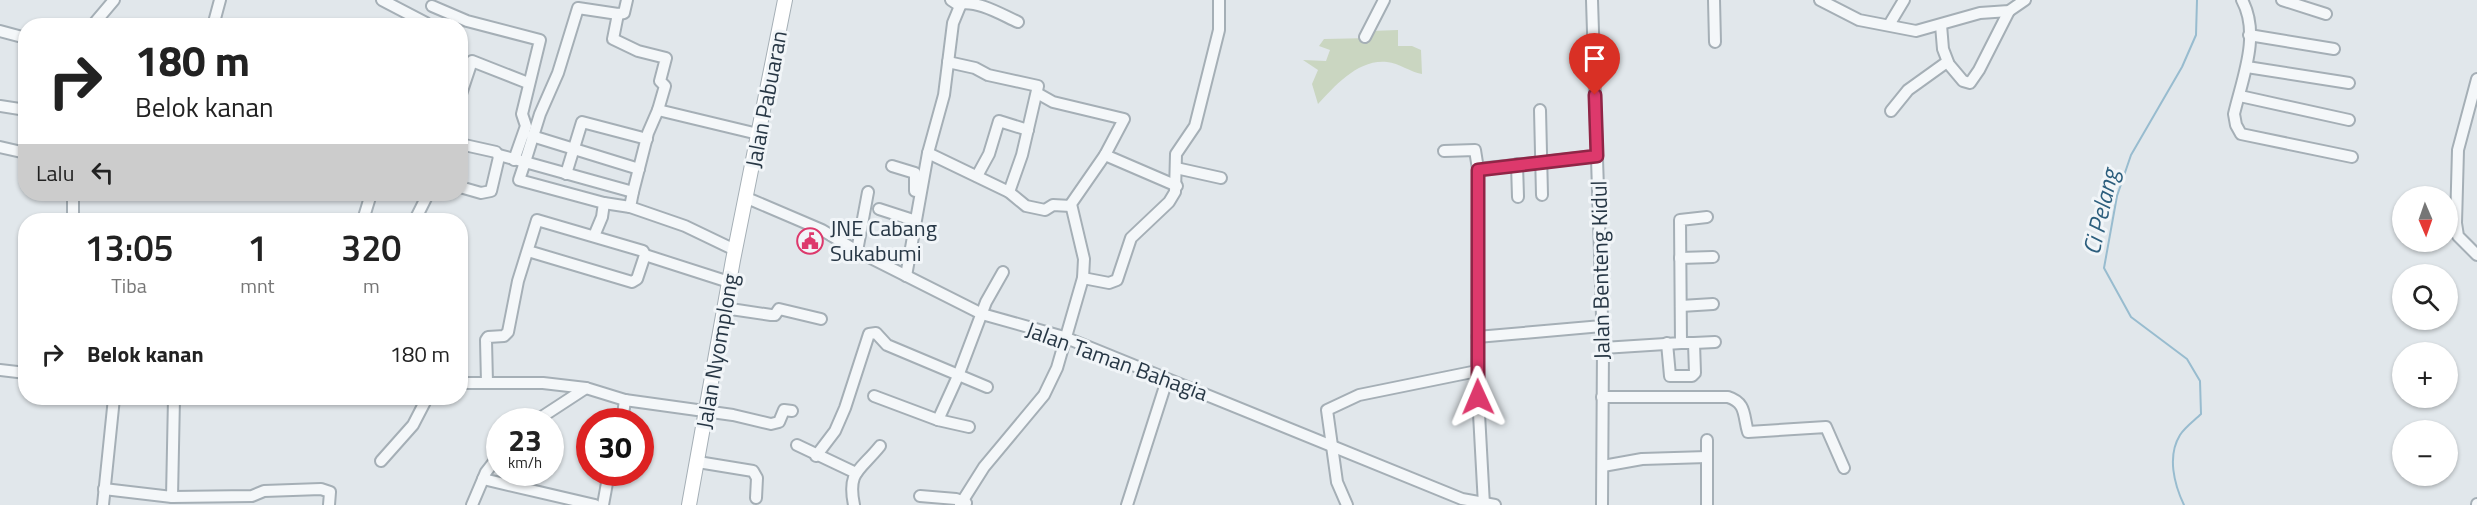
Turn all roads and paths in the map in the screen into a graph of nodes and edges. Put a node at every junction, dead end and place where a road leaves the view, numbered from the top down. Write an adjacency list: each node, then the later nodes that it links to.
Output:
1 (114, 0): 20 (street)
2 (220, 0): 21 (street)
3 (382, 0): 22 (street)
4 (627, 0): 18 (street)
5 (785, 0): 51 (street, Jalan Pabuaran)
6 (1219, 0): 68 (street)
7 (1384, 0): 32 (street)
8 (1592, 0): 62 (street, Jalan Benteng Kidul)
9 (1714, 0): 33 (street)
10 (1820, 0): 27 (street)
11 (1904, 0): 27 (street)
12 (2025, 0): 17 (street)
13 (2242, 0): 30 (street)
14 (2282, 0): 19 (street)
15 (955, 2): 26 (street); 35 (street)
16 (433, 3): 23 (street); 24 (street)
17 (2009, 10): 28 (street); 36 (street)
18 (618, 14): 46 (street); 52 (street)
19 (2326, 14)
20 (99, 18)
21 (215, 18)
22 (415, 18)
23 (428, 18)
24 (461, 18)
25 (468, 21): 40 (street)
26 (1018, 22)
27 (1889, 25): 28 (street)
28 (1941, 25): 36 (street)
29 (0, 31): 31 (street)
30 (2249, 35): 34 (street); 37 (street)
31 (18, 36)
32 (1365, 37)
33 (1715, 42)
34 (2334, 49)
35 (948, 62): 42 (street); 59 (street)
36 (1948, 62): 48 (street)
37 (2247, 67): 41 (street); 43 (street)
38 (468, 73): 40 (street)
39 (2477, 79): 93 (street)
40 (528, 83): 64 (street)
41 (2349, 83)
42 (1037, 93): 50 (street); 61 (street)
43 (2241, 96): 49 (street); 63 (street)
44 (0, 106): 45 (street)
45 (18, 109)
46 (658, 110): 51 (street); 53 (street)
47 (1540, 110): 65 (street)
48 (1891, 111)
49 (2349, 120)
50 (1028, 130): 72 (street); 78 (street)
51 (758, 134): 81 (street, Jalan Pabuaran)
52 (532, 136): 56 (street); 64 (street)
53 (647, 139): 56 (street); 69 (street)
54 (468, 146): 60 (street)
55 (0, 147): 57 (street)
56 (574, 149): 69 (street); 71 (street)
57 (18, 151)
58 (1444, 151): 70 (street)
59 (928, 153): 72 (street); 97 (street)
60 (499, 155): 64 (street); 75 (street)
61 (1105, 155): 74 (street); 83 (street)
62 (1597, 156): 65 (street); 105 (street, Jalan Benteng Kidul)
63 (2352, 157)
64 (519, 161): 71 (street); 82 (street)
65 (1541, 161): 66 (street); 79 (street)
66 (1516, 164): 70 (street); 80 (street)
67 (892, 166): 87 (street)
68 (1176, 168): 73 (street); 74 (street)
69 (639, 169): 76 (street)
70 (1478, 170): 107 (street)
71 (566, 174): 76 (street)
72 (977, 176): 78 (street)
73 (1221, 178)
74 (1177, 186): 98 (street)
75 (468, 189)
76 (633, 192): 84 (street)
77 (868, 192): 91 (street)
78 (1009, 192): 83 (street)
79 (1542, 195)
80 (1518, 196)
81 (747, 198): 89 (street, Jalan Nyomplong); 91 (street, Jalan Taman Bahagia)
82 (603, 203): 84 (street); 88 (street)
83 (1071, 206): 98 (street)
84 (630, 207): 89 (street)
85 (879, 208): 87 (street)
86 (1707, 218): 95 (street)
87 (913, 220): 97 (street)
88 (594, 236): 90 (street); 92 (street)
89 (735, 250): 99 (street, Jalan Nyomplong)
90 (528, 251): 92 (street); 119 (street)
91 (857, 251): 97 (street, Jalan Taman Bahagia)
92 (645, 255): 99 (street)
93 (2477, 255)
94 (1713, 256): 95 (street)
95 (1680, 258): 101 (street)
96 (1003, 272): 103 (street)
97 (904, 275): 103 (street, Jalan Taman Bahagia)
98 (1083, 278): 106 (street)
99 (729, 282): 102 (street, Jalan Nyomplong)
100 (1713, 303): 101 (street)
101 (1681, 306): 110 (street)
102 (724, 308): 104 (street); 130 (street, Jalan Nyomplong)
103 (982, 314): 106 (street, Jalan Taman Bahagia); 116 (street)
104 (821, 319)
105 (1602, 326): 107 (street); 112 (street, Jalan Benteng Kidul)
106 (1064, 337): 117 (street, Jalan Taman Bahagia); 154 (street)
107 (1478, 337): 114 (street)
108 (1715, 342): 111 (street)
109 (1667, 343): 110 (street); 111 (street); 112 (street)
110 (1681, 343): 111 (street)
111 (1694, 343)
112 (1603, 348): 123 (street, Jalan Benteng Kidul)
113 (0, 370): 115 (street)
114 (1477, 371): 136 (street); 164 (street)
115 (18, 372)
116 (958, 376): 120 (street); 132 (street); 138 (street)
117 (1167, 380): 136 (street, Jalan Taman Bahagia); 162 (street)
118 (468, 382): 119 (street)
119 (487, 383): 121 (street)
120 (987, 387)
121 (586, 388): 124 (street); 128 (street)
122 (874, 396): 132 (street)
123 (1602, 397): 142 (street, Jalan Benteng Kidul); 143 (street)
124 (625, 400): 129 (street); 130 (street)
125 (113, 405): 148 (street)
126 (174, 405): 150 (street)
127 (423, 405): 140 (street)
128 (555, 408)
129 (624, 408)
130 (706, 411): 131 (street); 141 (street, Jalan Nyomplong)
131 (792, 411)
132 (938, 420): 133 (street)
133 (969, 427)
134 (1707, 440): 139 (street)
135 (797, 445): 138 (street)
136 (1330, 445): 163 (street); 164 (street, Jalan Taman Bahagia)
137 (880, 446): 144 (street)
138 (816, 456): 144 (street)
139 (1707, 457): 142 (street); 166 (street)
140 (381, 461)
141 (698, 462): 151 (street); 160 (street, Jalan Nyomplong)
142 (1603, 466): 165 (street, Jalan Benteng Kidul)
143 (1844, 468)
144 (856, 473): 161 (street)
145 (486, 475): 146 (street)
146 (483, 479): 153 (street); 157 (street)
147 (606, 486): 159 (street)
148 (104, 489): 150 (street); 155 (street)
149 (920, 496): 154 (street)
150 (172, 497): 152 (street)
151 (756, 498)
152 (241, 500): 156 (street)
153 (568, 503): 158 (street)
154 (964, 504)
155 (103, 505)
156 (329, 505)
157 (472, 505)
158 (595, 505)
159 (603, 505)
160 (689, 505)
161 (854, 505)
162 (1127, 505)
163 (1347, 505)
164 (1488, 505)
165 (1602, 505)
166 (1707, 505)

